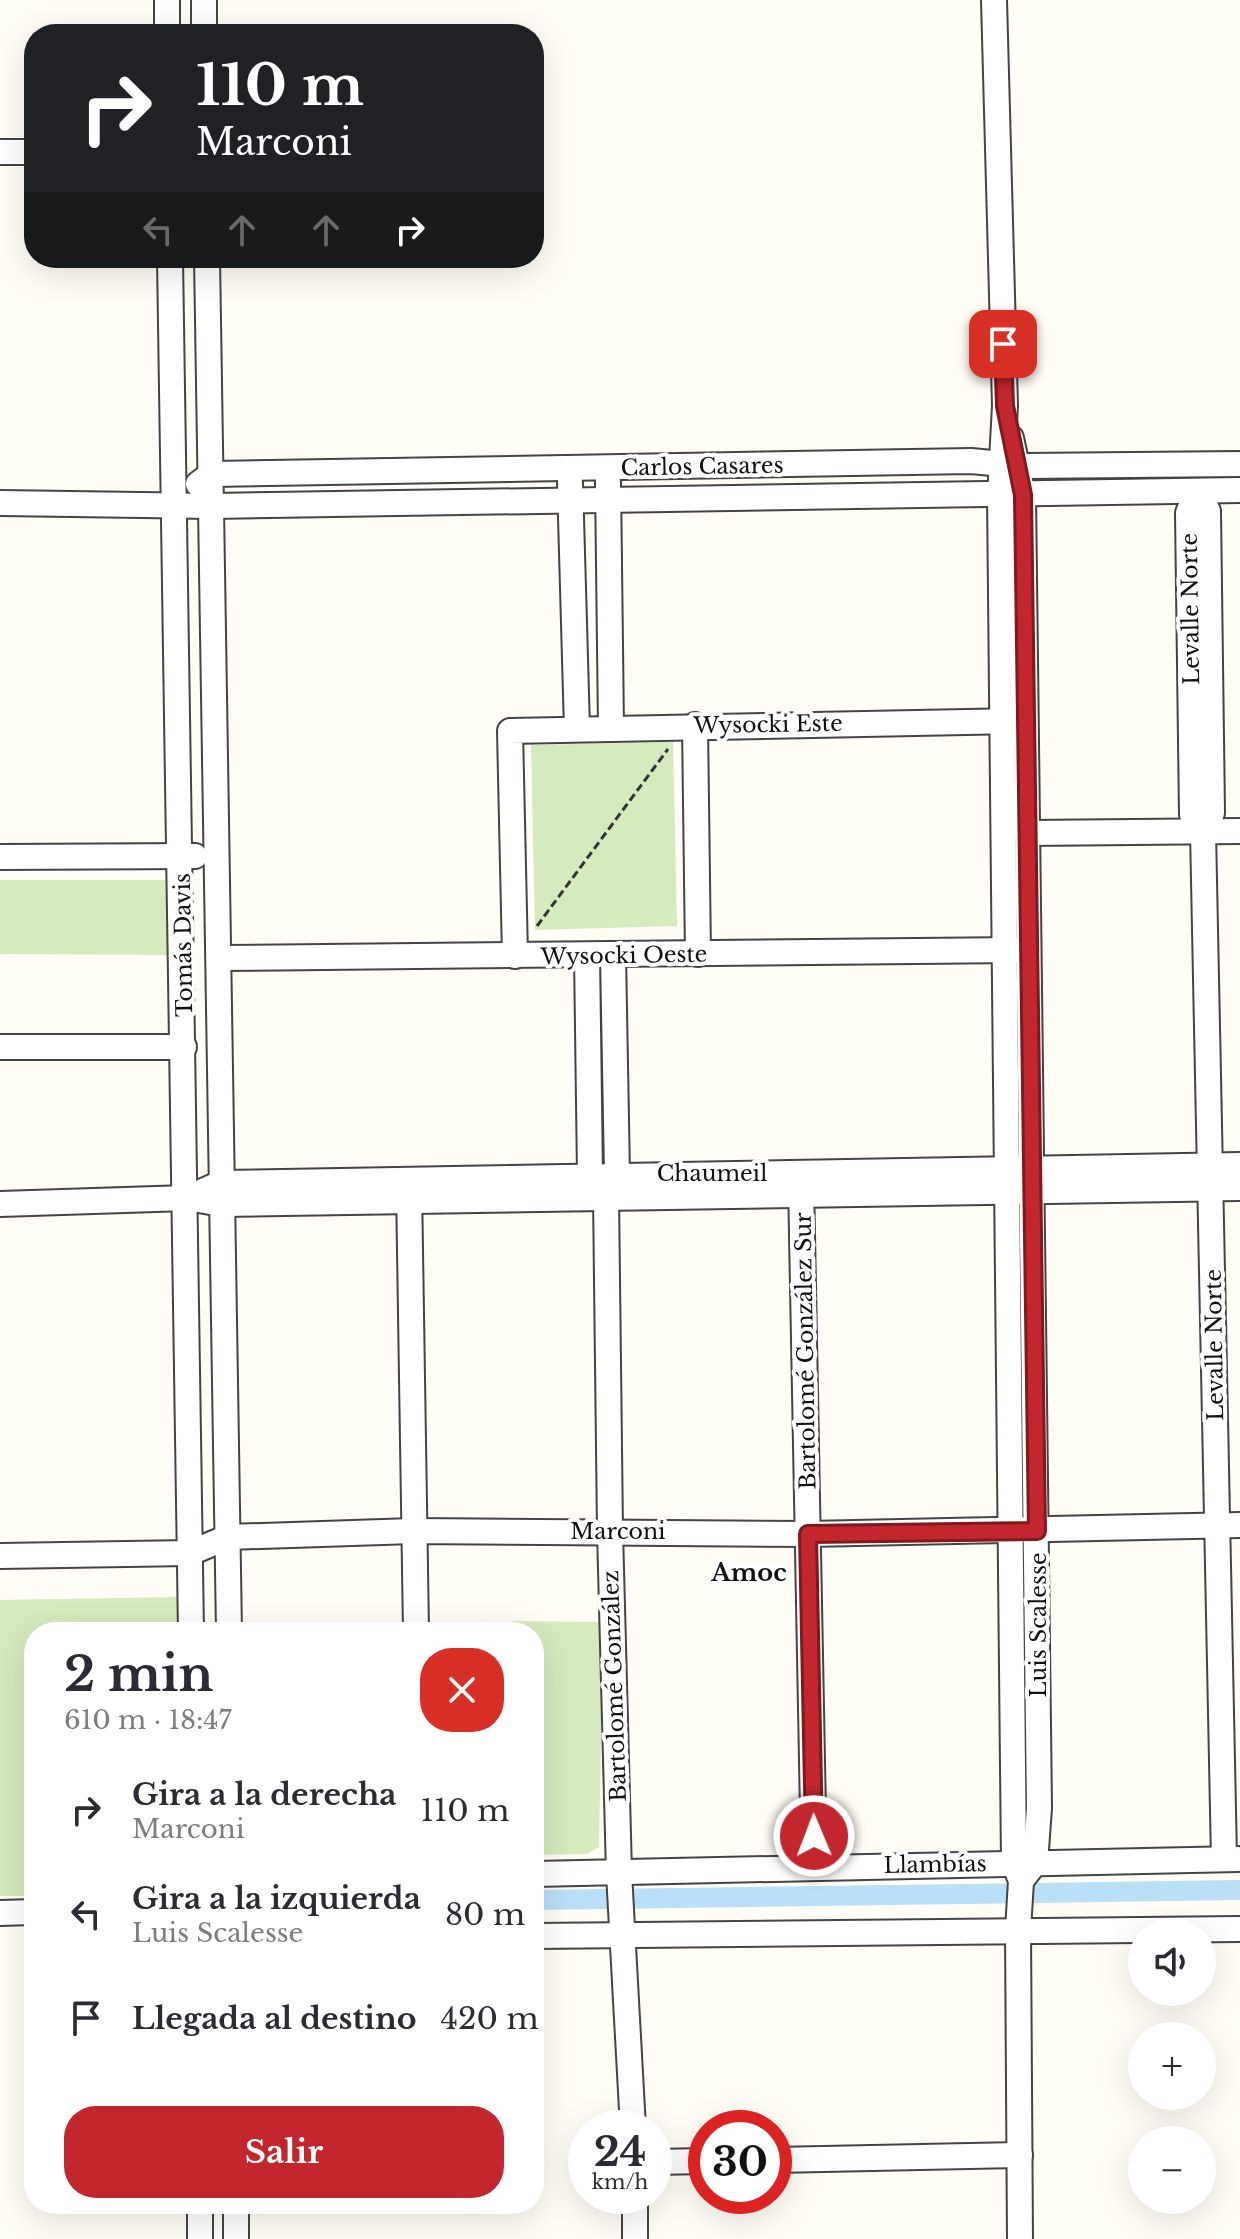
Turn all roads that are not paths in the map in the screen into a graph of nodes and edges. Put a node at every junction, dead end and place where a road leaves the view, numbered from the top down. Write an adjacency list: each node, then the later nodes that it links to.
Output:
1 (167, 0): 4 (street)
2 (204, 0): 5 (street)
3 (994, 0): 11 (street, Luis Scalesse)
4 (167, 24)
5 (204, 24)
6 (0, 152): 7 (street)
7 (24, 152)
8 (170, 268): 21 (street, Tomás Davis)
9 (207, 268): 14 (street, Tomás Davis)
10 (1240, 464): 11 (street, Carlos Casares)
11 (1008, 465): 12 (street, Carlos Casares); 17 (street, Luis Scalesse)
12 (608, 467): 13 (street, Carlos Casares); 18 (street)
13 (569, 468): 14 (street, Carlos Casares); 19 (street)
14 (211, 474): 21 (street); 22 (street, Tomás Davis)
15 (1240, 490): 16 (street, Carlos Casares)
16 (1197, 491): 17 (street, Carlos Casares); 27 (street, Levalle Norte)
17 (1011, 495): 18 (street, Carlos Casares); 23 (street, Luis Scalesse)
18 (608, 497): 19 (street, Carlos Casares); 25 (street)
19 (571, 498): 22 (street, Carlos Casares); 26 (street)
20 (0, 503): 21 (street, Carlos Casares)
21 (175, 503): 22 (street, Carlos Casares); 32 (street, Tomás Davis)
22 (212, 506): 30 (street, Tomás Davis)
23 (1014, 721): 24 (street, Wysocki Este); 29 (street, Luis Scalesse); 33 (street, Luis Scalesse)
24 (695, 725): 25 (street, Wysocki Este); 34 (street)
25 (611, 727): 26 (street, Wysocki Este)
26 (577, 729): 37 (street, Wysocki Este)
27 (1203, 831): 28 (street); 29 (street); 43 (street, Levalle Norte)
28 (1240, 831)
29 (1027, 833): 33 (street, Luis Scalesse)
30 (217, 854): 32 (street); 38 (street, Tomás Davis)
31 (0, 857): 32 (street)
32 (182, 857): 40 (street, Tomás Davis)
33 (1017, 950): 34 (street, Wysocki Oeste); 44 (street, Luis Scalesse)
34 (698, 954): 36 (street, Wysocki Oeste)
35 (587, 955): 36 (street, Wysocki Oeste); 37 (street, Wysocki Oeste); 42 (street)
36 (613, 955): 46 (street, Bartolomé González)
37 (515, 956): 38 (street, Wysocki Oeste)
38 (219, 958): 49 (street, Tomás Davis)
39 (0, 1047): 40 (street)
40 (184, 1047): 50 (street, Tomás Davis)
41 (1240, 1165): 43 (street, Chaumeil)
42 (590, 1174): 46 (street, Chaumeil); 48 (street, Chaumeil)
43 (1210, 1177): 44 (street, Chaumeil); 47 (street, Chaumeil); 52 (street, Levalle Norte)
44 (1020, 1180): 45 (street, Chaumeil); 55 (street, Luis Scalesse); 56 (street, Luis Scalesse)
45 (802, 1183): 46 (street, Chaumeil); 57 (street, Bartolomé González Sur)
46 (611, 1184): 48 (street, Chaumeil); 54 (street, Bartolomé González)
47 (1240, 1188)
48 (409, 1190): 49 (street, Chaumeil); 53 (street)
49 (221, 1193): 50 (street, Chaumeil); 58 (street, Tomás Davis)
50 (187, 1198): 51 (street, Chaumeil); 59 (street, Tomás Davis)
51 (0, 1204)
52 (1229, 1526): 56 (street, Marconi); 64 (street, Levalle Norte)
53 (413, 1531): 54 (street, Marconi); 58 (street, Marconi); 63 (street)
54 (610, 1531): 57 (street, Marconi); 69 (street, Bartolomé González)
55 (1013, 1531): 56 (street, Marconi); 57 (street, Marconi); 67 (street, Luis Scalesse)
56 (1037, 1531): 67 (street, Luis Scalesse)
57 (808, 1534): 66 (street, Bartolomé González Sur)
58 (228, 1537): 59 (street, Marconi); 62 (street, Tomás Davis)
59 (190, 1553): 60 (street, Marconi); 61 (street, Tomás Davis)
60 (0, 1556)
61 (191, 1622)
62 (229, 1622)
63 (416, 1622)
64 (1230, 1664): 65 (street, Levalle Norte)
65 (1232, 1859): 67 (street, Llambías)
66 (814, 1866): 67 (street, Llambías); 69 (street, Llambías)
67 (1023, 1869): 72 (street, Luis Scalesse)
68 (544, 1875): 69 (street, Llambías)
69 (620, 1882): 73 (street, Bartolomé González)
70 (24, 1912): 71 (street)
71 (0, 1913)
72 (1018, 1919): 73 (street); 74 (street); 77 (street, Luis Scalesse)
73 (623, 1926): 75 (street); 76 (street, Bartolomé González)
74 (1240, 1929)
75 (544, 1935)
76 (632, 2110)
77 (1020, 2155): 78 (street); 85 (street, Luis Scalesse)
78 (792, 2160)
79 (200, 2214): 82 (street)
80 (236, 2214): 83 (street)
81 (635, 2214): 84 (street)
82 (200, 2239)
83 (236, 2239)
84 (635, 2239)
85 (1020, 2239)

